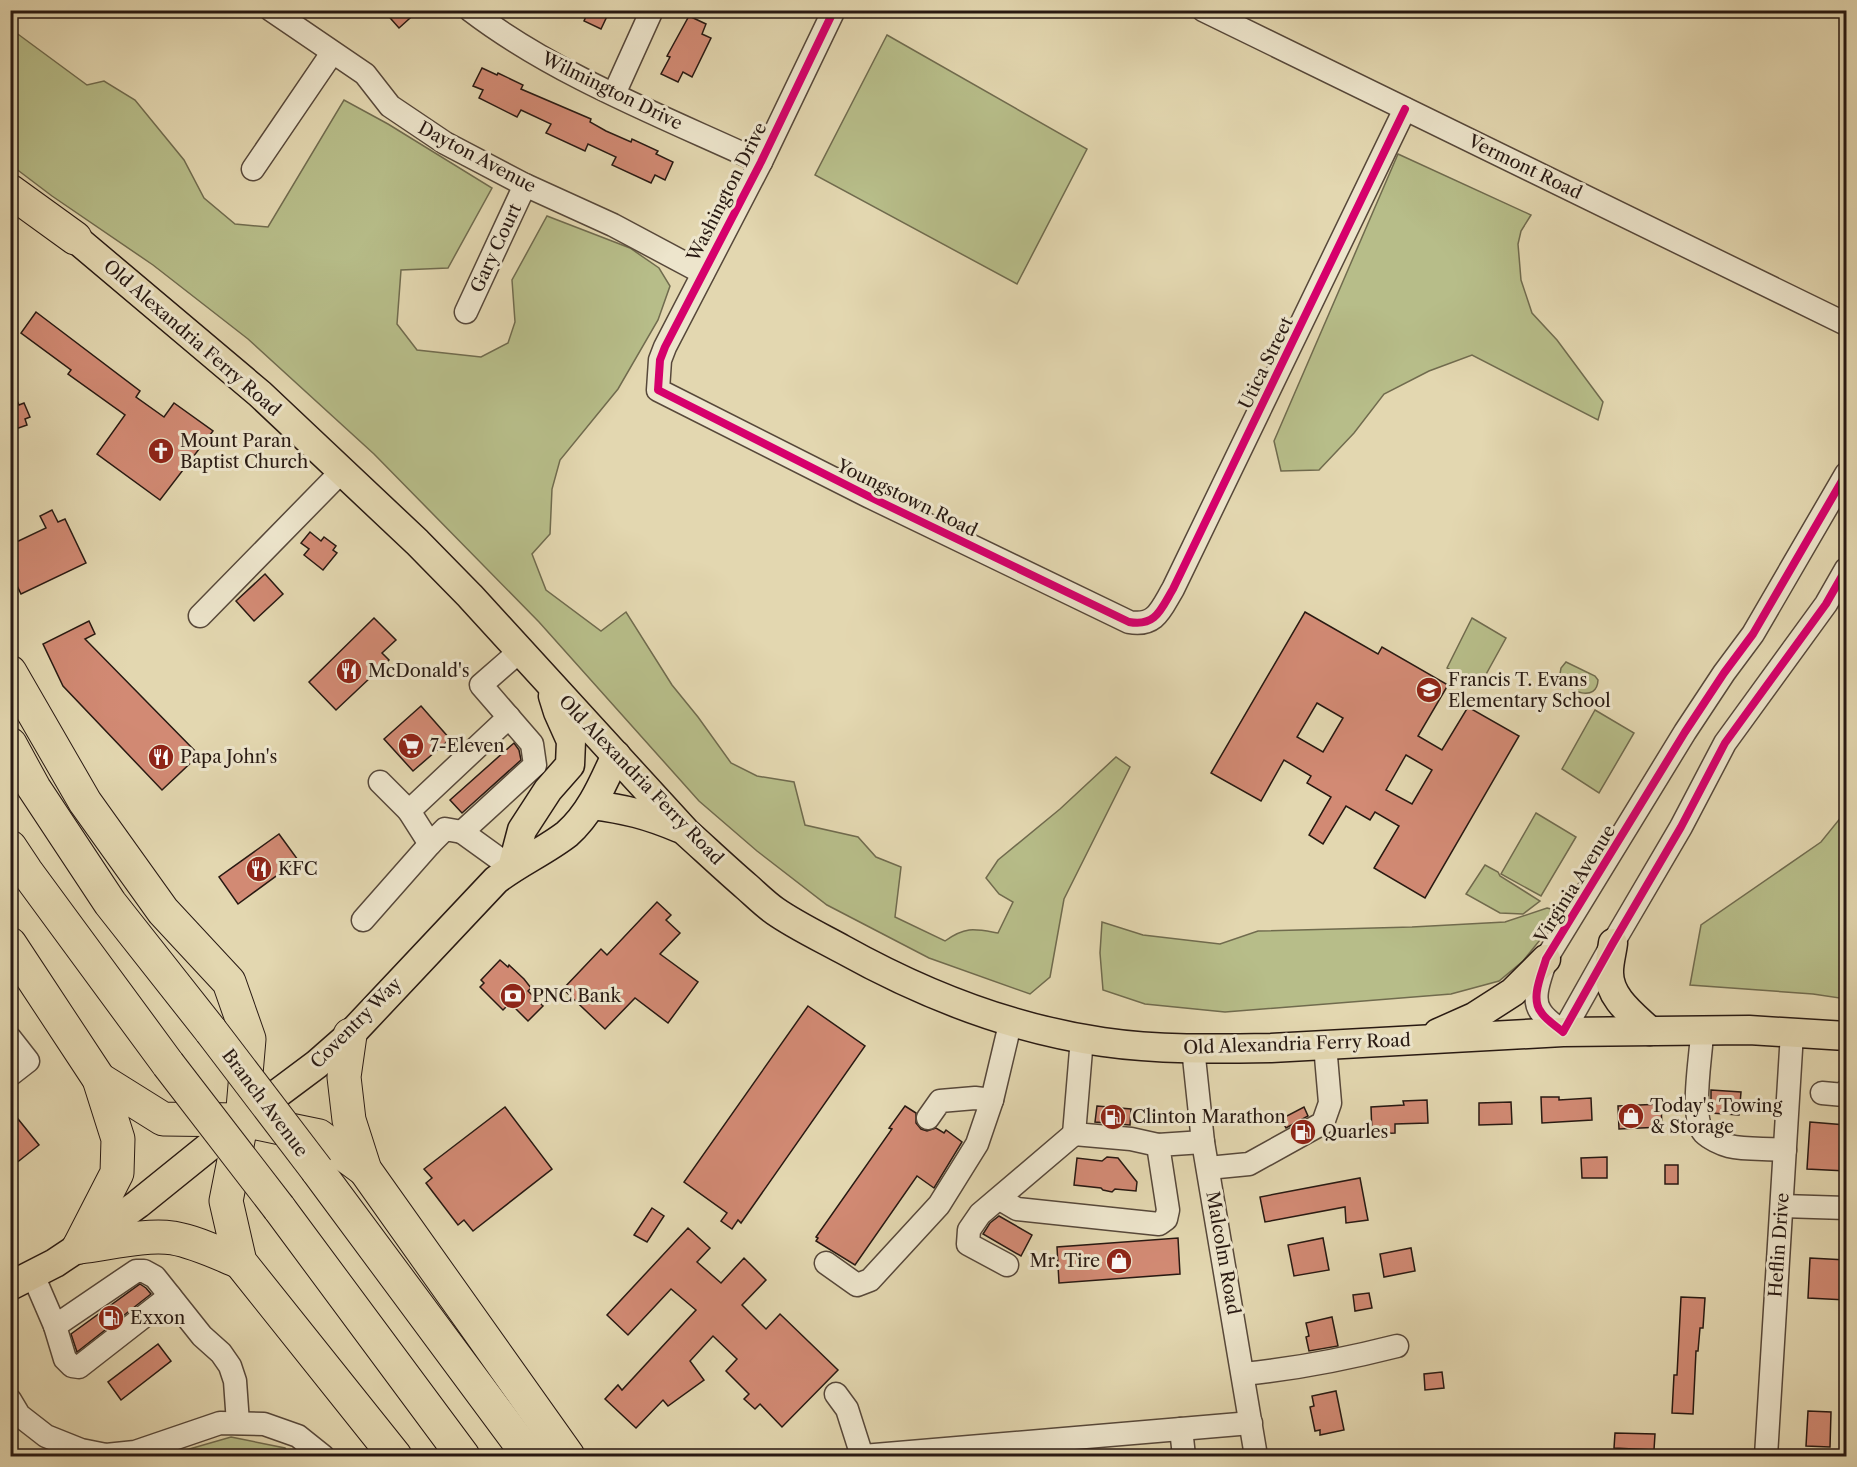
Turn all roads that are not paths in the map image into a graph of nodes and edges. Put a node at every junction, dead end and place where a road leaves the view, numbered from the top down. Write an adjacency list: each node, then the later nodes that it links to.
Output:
1 (271, 10): 6 (street, Dayton Avenue)
2 (470, 10): 7 (street, Wilmington Drive)
3 (652, 10): 7 (street)
4 (834, 10): 9 (street, Washington Drive)
5 (1203, 10): 8 (street, Vermont Road)
6 (332, 53): 10 (street); 11 (street, Dayton Avenue)
7 (614, 94): 9 (street, Wilmington Drive)
8 (1405, 109): 16 (street, Vermont Road); 23 (street, Utica Street)
9 (761, 162): 14 (street, Washington Drive)
10 (253, 169)
11 (525, 185): 14 (street, Dayton Avenue); 15 (street, Gary Court)
12 (10, 191): 13 (highway)
13 (75, 238): 19 (main road, Old Alexandria Ferry Road)
14 (703, 273): 18 (street, Washington Drive)
15 (466, 312)
16 (1839, 320): 17 (street)
17 (1846, 335)
18 (658, 390): 23 (street, Youngstown Road)
19 (342, 471): 22 (street); 24 (main road, Old Alexandria Ferry Road)
20 (1846, 474): 42 (street, Virginia Avenue)
21 (1846, 569): 40 (street)
22 (200, 616)
23 (1145, 623)
24 (520, 651): 26 (main road, Old Alexandria Ferry Road); 27 (street)
25 (10, 672): 61 (highway)
26 (548, 683): 29 (main road, Old Alexandria Ferry Road); 31 (main road)
27 (509, 717): 33 (street); 34 (street)
28 (10, 744): 89 (highway, Branch Avenue, bridge)
29 (616, 755): 31 (main road); 32 (main road, Coventry Way); 35 (main road, Old Alexandria Ferry Road)
30 (380, 782): 33 (street)
31 (548, 790): 38 (main road)
32 (592, 805): 35 (main road); 38 (main road, Coventry Way)
33 (408, 811): 36 (street)
34 (462, 832): 36 (street); 38 (street)
35 (686, 832): 43 (main road, Old Alexandria Ferry Road)
36 (430, 844): 39 (street)
37 (10, 847): 88 (highway, bridge)
38 (512, 868): 48 (main road, Coventry Way)
39 (363, 920)
40 (1612, 943): 44 (main road); 46 (street)
41 (10, 944): 56 (highway)
42 (1546, 959): 46 (street, Virginia Avenue); 52 (main road)
43 (1011, 1020): 51 (main road, Old Alexandria Ferry Road); 59 (street)
44 (1650, 1031): 45 (main road, Old Alexandria Ferry Road); 46 (main road, Old Alexandria Ferry Road)
45 (1702, 1031): 47 (main road, Old Alexandria Ferry Road); 65 (street)
46 (1563, 1032): 52 (main road, Old Alexandria Ferry Road)
47 (1792, 1033): 49 (main road, Old Alexandria Ferry Road); 65 (street, Heflin Drive)
48 (350, 1035): 61 (main road, Coventry Way); 67 (highway)
49 (1846, 1036)
50 (10, 1038): 55 (street)
51 (1082, 1038): 54 (main road, Old Alexandria Ferry Road); 62 (street)
52 (1424, 1040): 53 (main road, Old Alexandria Ferry Road)
53 (1325, 1045): 54 (main road, Old Alexandria Ferry Road); 66 (street)
54 (1192, 1048): 63 (street, Malcolm Road)
55 (10, 1075)
56 (99, 1079): 61 (highway); 71 (highway)
57 (1846, 1091): 58 (street)
58 (1822, 1093)
59 (992, 1100): 60 (street); 73 (street)
60 (928, 1118)
61 (242, 1120): 67 (highway); 71 (main road, Coventry Way); 72 (highway)
62 (1074, 1134): 64 (street); 68 (street)
63 (1203, 1142): 64 (street); 66 (street, Malcolm Road)
64 (1158, 1145): 68 (street)
65 (1785, 1150): 69 (street, Heflin Drive)
66 (1208, 1168): 79 (street, Malcolm Road)
67 (365, 1170): 90 (highway)
68 (1000, 1199): 74 (street)
69 (1782, 1206): 70 (street); 94 (street, Heflin Drive)
70 (1846, 1208)
71 (79, 1248): 72 (highway); 75 (main road, Coventry Way)
72 (240, 1262): 87 (highway)
73 (826, 1263)
74 (1006, 1265)
75 (22, 1280): 77 (street)
76 (170, 1296): 77 (street); 77 (street); 82 (street)
77 (55, 1326)
78 (1397, 1346): 79 (street)
79 (1243, 1374): 83 (street, Malcolm Road)
80 (836, 1394): 91 (street)
81 (10, 1400): 82 (street)
82 (238, 1423): 86 (street)
83 (1251, 1423): 84 (street); 93 (street, Malcolm Road)
84 (1181, 1429): 85 (street); 92 (street)
85 (890, 1455): 91 (street)
86 (323, 1456)
87 (395, 1456)
88 (463, 1456)
89 (528, 1456)
90 (568, 1456)
91 (862, 1456)
92 (1184, 1456)
93 (1256, 1456)
94 (1766, 1456)

